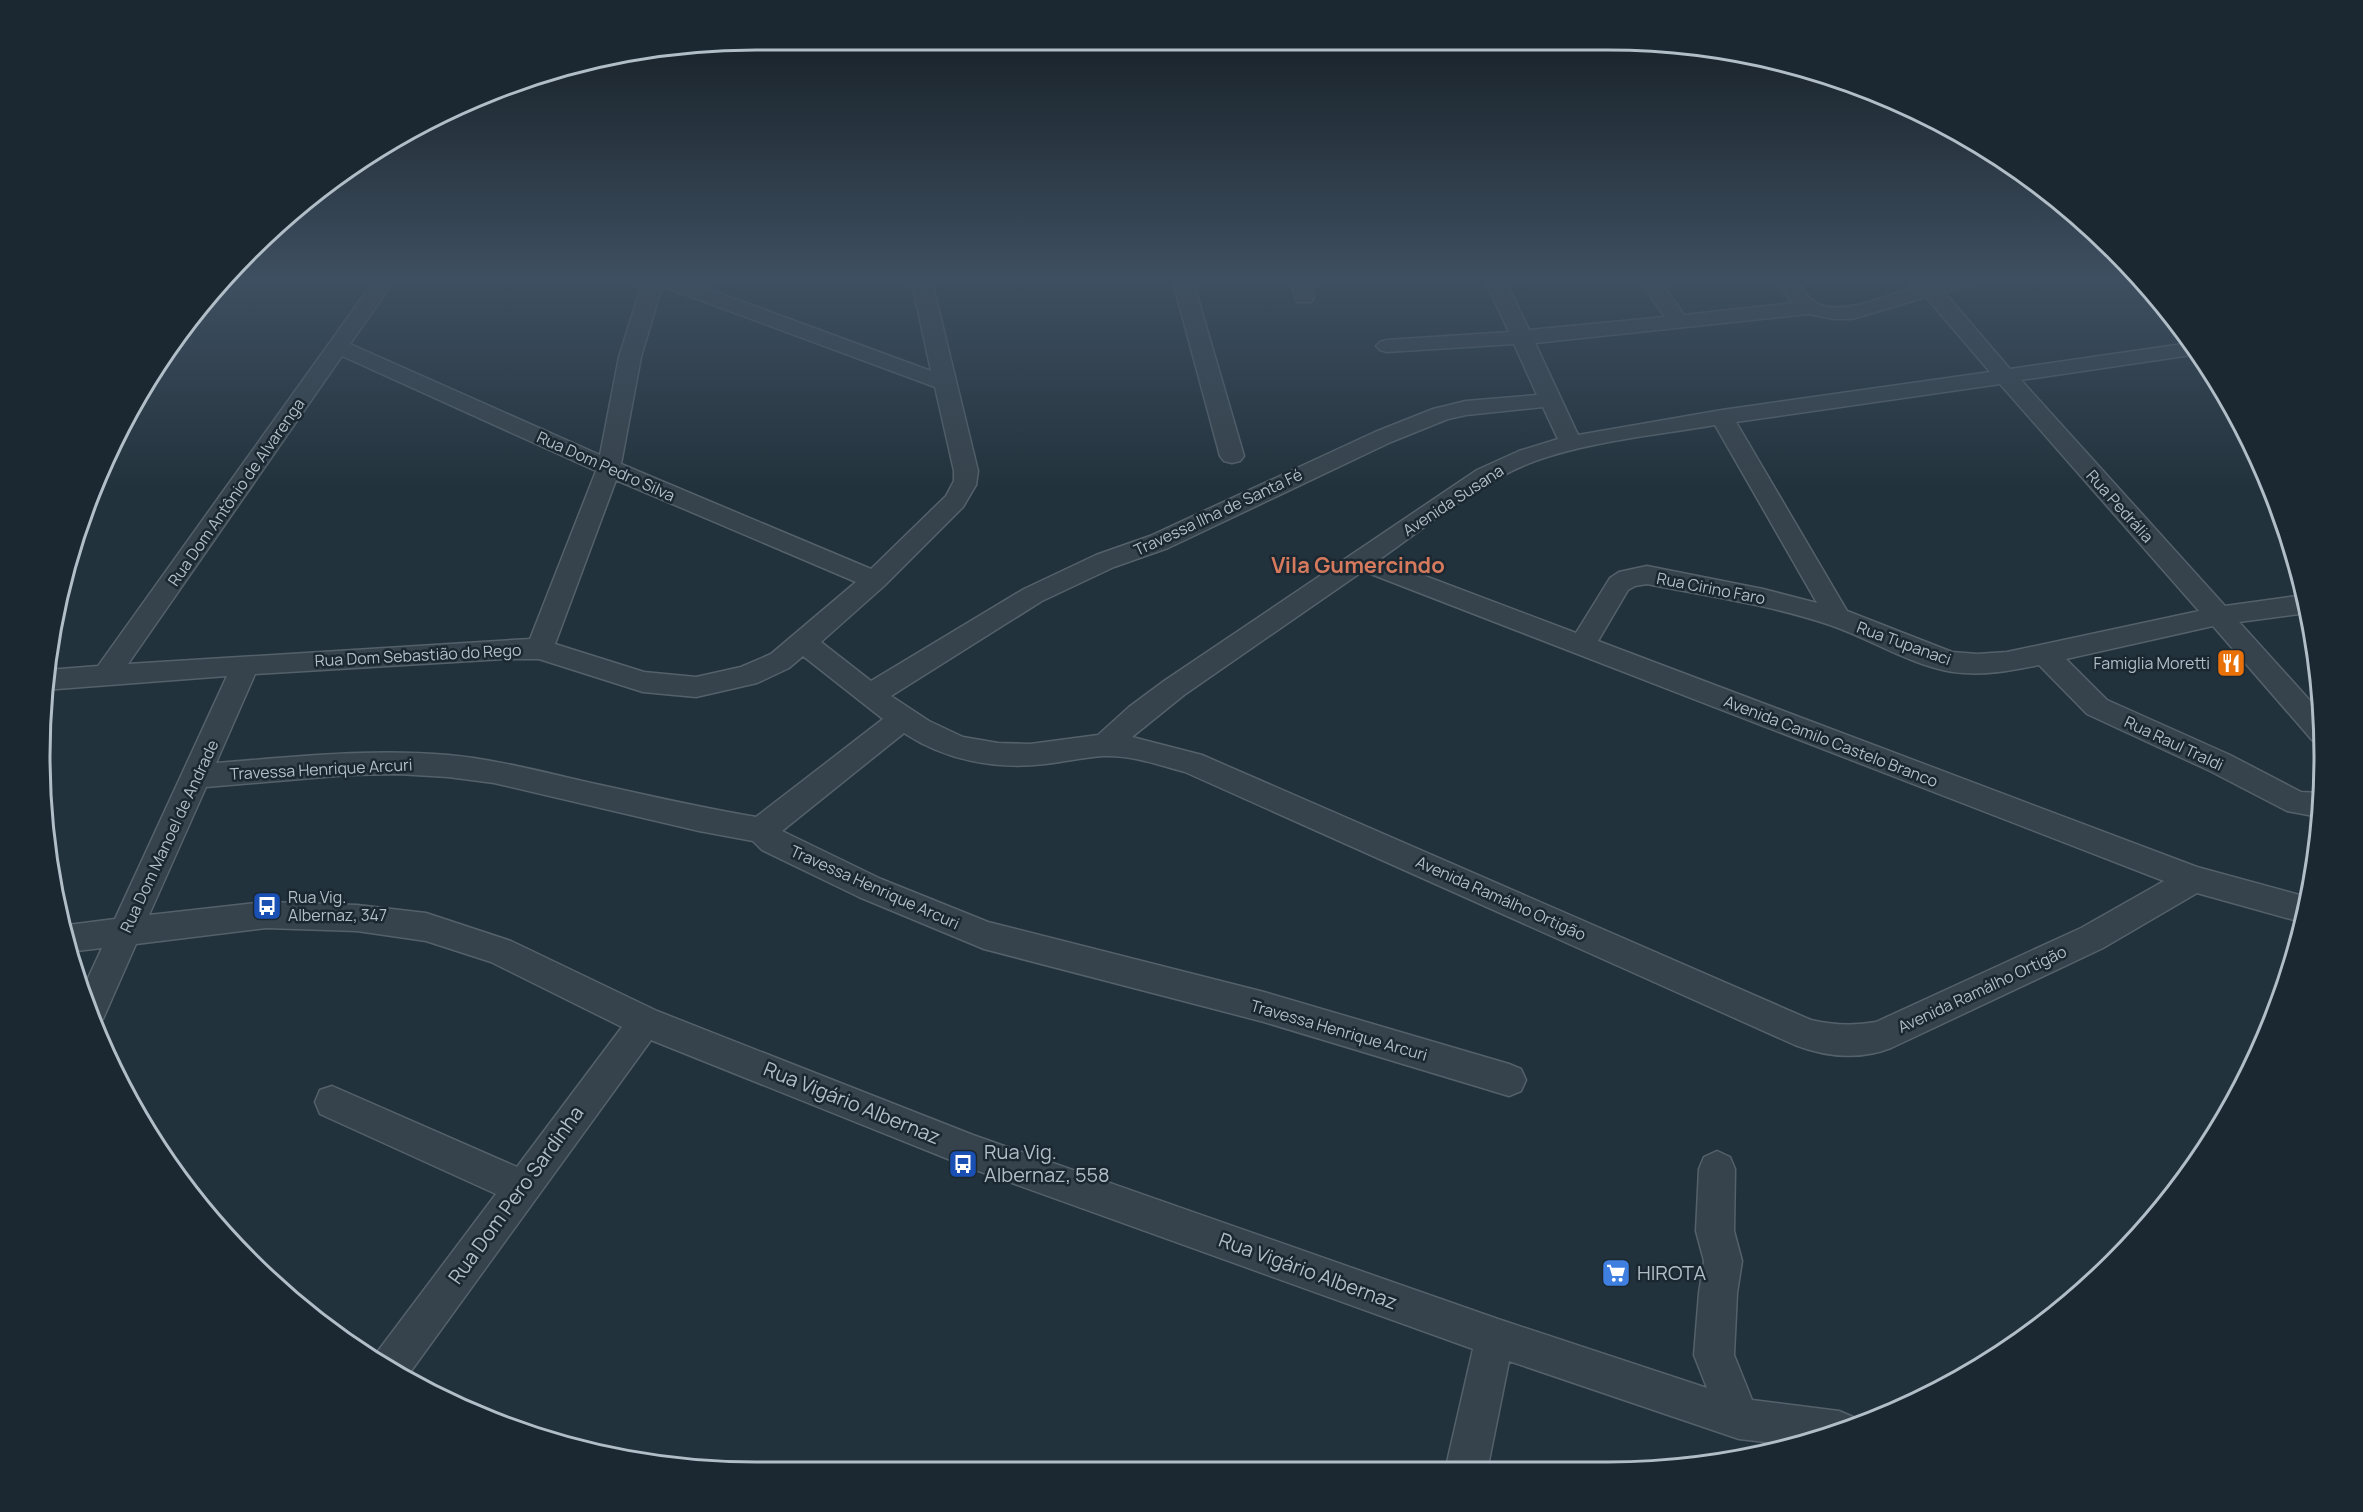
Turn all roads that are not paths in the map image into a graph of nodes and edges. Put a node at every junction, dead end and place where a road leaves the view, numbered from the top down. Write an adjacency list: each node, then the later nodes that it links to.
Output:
1 (338, 349): 27 (street, Rua Dom Antônio de Alvarenga)
2 (342, 349): 16 (street, Rua Dom Pedro Silva)
3 (633, 349): 16 (street)
4 (850, 349): 11 (street)
5 (938, 349): 11 (street, Rua Dom Sebastião do Rego)
6 (1202, 349): 15 (street)
7 (1528, 349): 12 (street)
8 (1981, 349): 10 (street, Rua Pedrália)
9 (2185, 350): 10 (street, Avenida Susana)
10 (2004, 375): 13 (street, Avenida Susana); 20 (street, Rua Pedrália)
11 (946, 384): 18 (street, Rua Dom Sebastião do Rego)
12 (1552, 400): 14 (street); 29 (street, Travessa Ilha de Santa Fé)
13 (1722, 417): 14 (street, Avenida Susana); 21 (street, Rua Tupanaci)
14 (1571, 443): 17 (street, Avenida Susana)
15 (1232, 456)
16 (609, 468): 18 (street, Rua Dom Pedro Silva); 24 (street)
17 (1362, 561): 23 (street, Avenida Camilo Castelo Branco); 32 (street, Avenida Susana)
18 (875, 580): 22 (street, Rua Dom Sebastião do Rego)
19 (2297, 605): 20 (street, Rua Tupanaci)
20 (2217, 616): 25 (street, Rua Tupanaci); 31 (street, Rua Pedrália)
21 (1838, 618): 23 (street, Rua Cirino Faro); 25 (street, Rua Tupanaci)
22 (803, 642): 24 (street, Rua Dom Sebastião do Rego); 29 (street, Avenida Ramálho Ortigão)
23 (1582, 645): 36 (street, Avenida Camilo Castelo Branco)
24 (540, 649): 26 (street, Rua Dom Sebastião do Rego)
25 (2045, 654): 34 (street, Rua Raul Traldi)
26 (246, 665): 27 (street, Rua Dom Sebastião do Rego); 33 (street, Rua Dom Manoel de Andrade)
27 (106, 675): 28 (street, Rua Dom Sebastião do Rego)
28 (54, 680)
29 (872, 694): 30 (street, Avenida Ramálho Ortigão)
30 (903, 718): 32 (street, Avenida Ramálho Ortigão); 35 (street)
31 (2313, 722)
32 (1105, 745): 36 (street, Avenida Ramálho Ortigão)
33 (198, 776): 35 (street, Travessa Henrique Arcuri); 38 (street, Rua Dom Manoel de Andrade)
34 (2312, 804)
35 (761, 830): 42 (street, Travessa Henrique Arcuri)
36 (2194, 879): 37 (street, Avenida Camilo Castelo Branco)
37 (2297, 907)
38 (124, 933): 39 (street, Rua Vigário Albernaz); 40 (street, Rua Dom Manoel de Andrade); 41 (street, Rua Vigário Albernaz)
39 (74, 938)
40 (94, 1001)
41 (645, 1022): 45 (street, Rua Dom Pero Sardinha); 46 (street, Rua Vigário Albernaz)
42 (1509, 1080)
43 (332, 1102): 45 (street)
44 (1717, 1169): 48 (street)
45 (521, 1187): 47 (street, Rua Dom Pero Sardinha)
46 (1495, 1337): 48 (street, Rua Vigário Albernaz); 50 (street)
47 (394, 1362)
48 (1739, 1419): 49 (street, Rua Vigário Albernaz)
49 (1821, 1429)
50 (1468, 1462)

